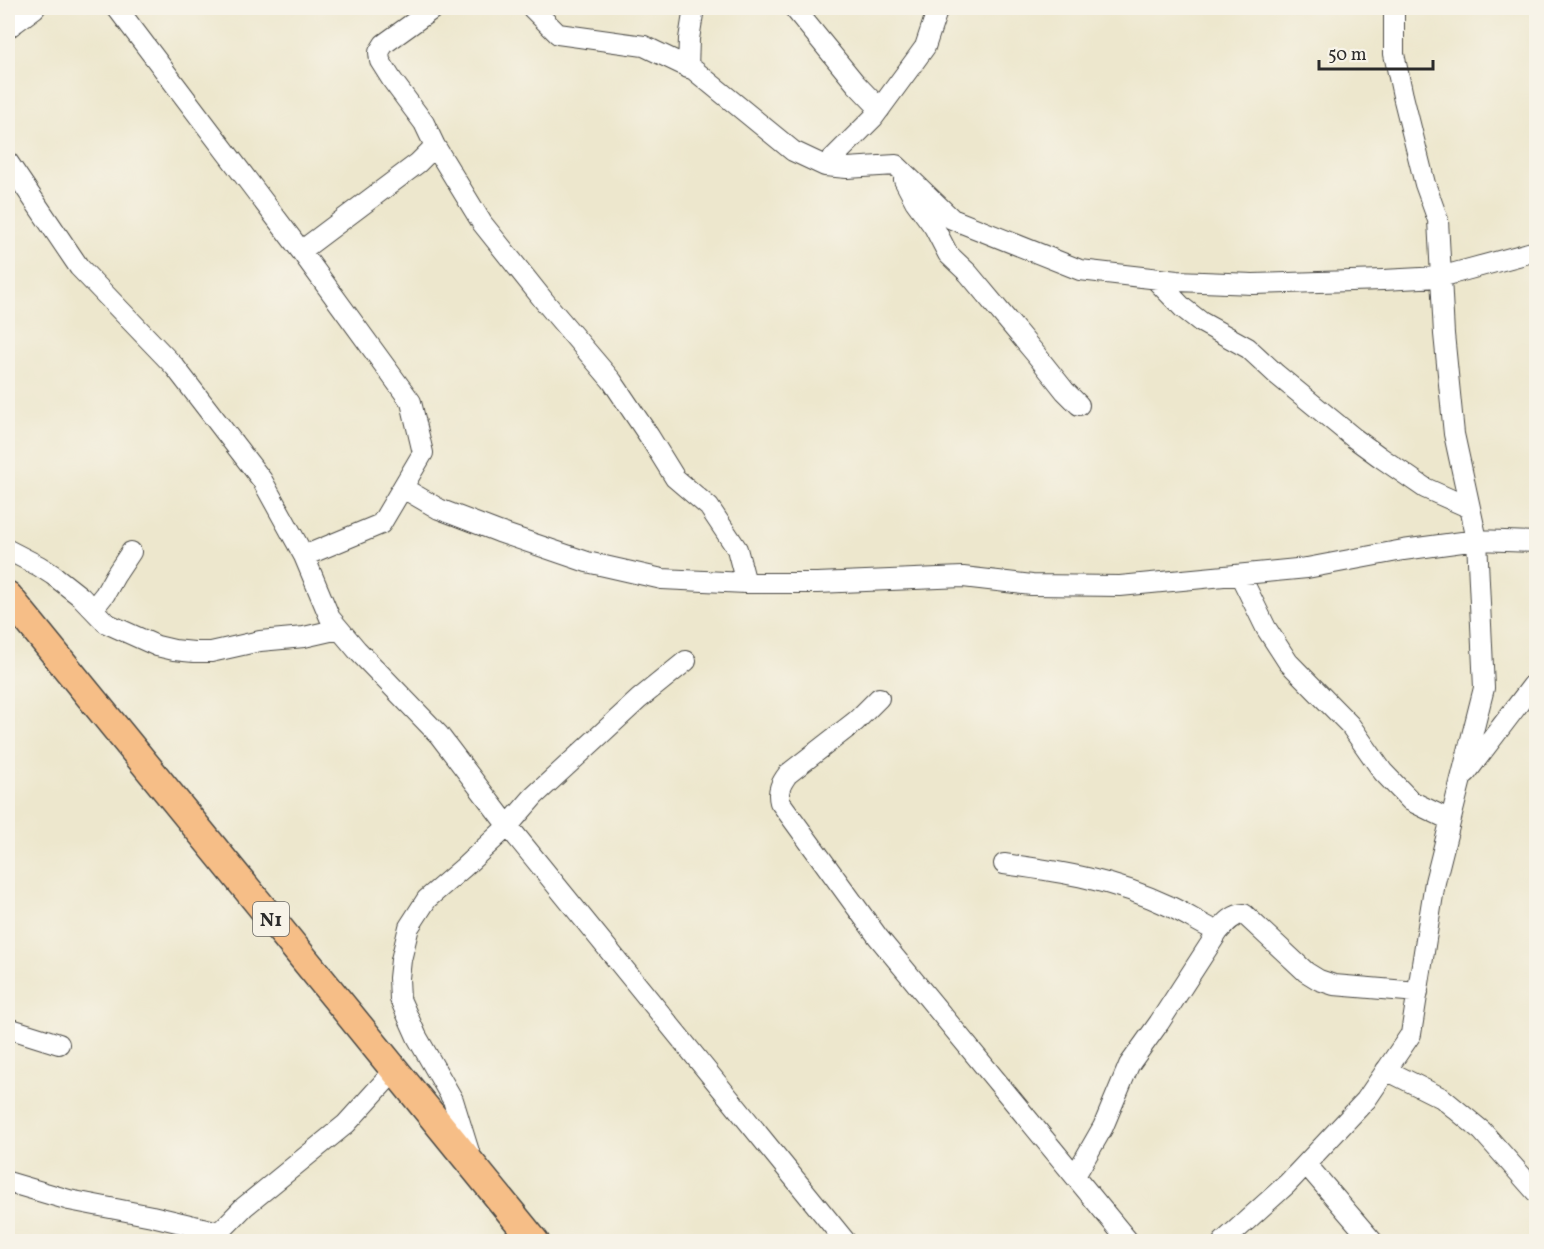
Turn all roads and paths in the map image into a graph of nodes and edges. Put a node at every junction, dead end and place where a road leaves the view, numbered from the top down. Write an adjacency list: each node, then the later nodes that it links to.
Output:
1 (35, 8): 9 (street)
2 (117, 8): 16 (street)
3 (434, 8): 12 (street)
4 (532, 8): 10 (street)
5 (694, 8): 10 (street)
6 (794, 8): 11 (street)
7 (938, 8): 11 (street)
8 (1394, 8): 18 (street)
9 (8, 28)
10 (688, 68): 15 (street)
11 (880, 109): 15 (street)
12 (435, 146): 16 (street); 29 (street)
13 (8, 162): 27 (street)
14 (896, 165): 15 (street); 19 (street); 20 (street)
15 (825, 166)
16 (302, 251): 21 (street)
17 (1536, 251): 18 (street)
18 (1440, 277): 19 (street); 22 (street)
19 (1155, 279): 22 (street)
20 (1079, 405)
21 (403, 488): 27 (street); 29 (street)
22 (1470, 508): 23 (street)
23 (1477, 540): 24 (street); 28 (street); 36 (street)
24 (1536, 542)
25 (8, 550): 31 (street)
26 (131, 552): 31 (street)
27 (304, 556): 32 (street)
28 (1240, 575): 29 (street); 37 (street)
29 (746, 583)
30 (8, 596): 44 (highway, N1)
31 (93, 609): 32 (street)
32 (339, 629): 38 (street)
33 (686, 661): 38 (street)
34 (1536, 681): 36 (street)
35 (879, 698): 48 (street)
36 (1461, 780): 37 (street)
37 (1450, 820): 41 (street)
38 (508, 826): 47 (street); 53 (street)
39 (1004, 864): 40 (street)
40 (1218, 932): 41 (street); 48 (street)
41 (1418, 992): 45 (street)
42 (8, 1028): 43 (street)
43 (59, 1044)
44 (395, 1070): 47 (highway, N1); 51 (street)
45 (1386, 1070): 46 (street); 50 (street)
46 (1306, 1164): 55 (street); 56 (street)
47 (474, 1167): 52 (highway, N1)
48 (1075, 1176): 54 (street)
49 (8, 1182): 51 (street)
50 (1536, 1192)
51 (215, 1237)
52 (535, 1242)
53 (846, 1242)
54 (1129, 1242)
55 (1223, 1242)
56 (1373, 1242)

